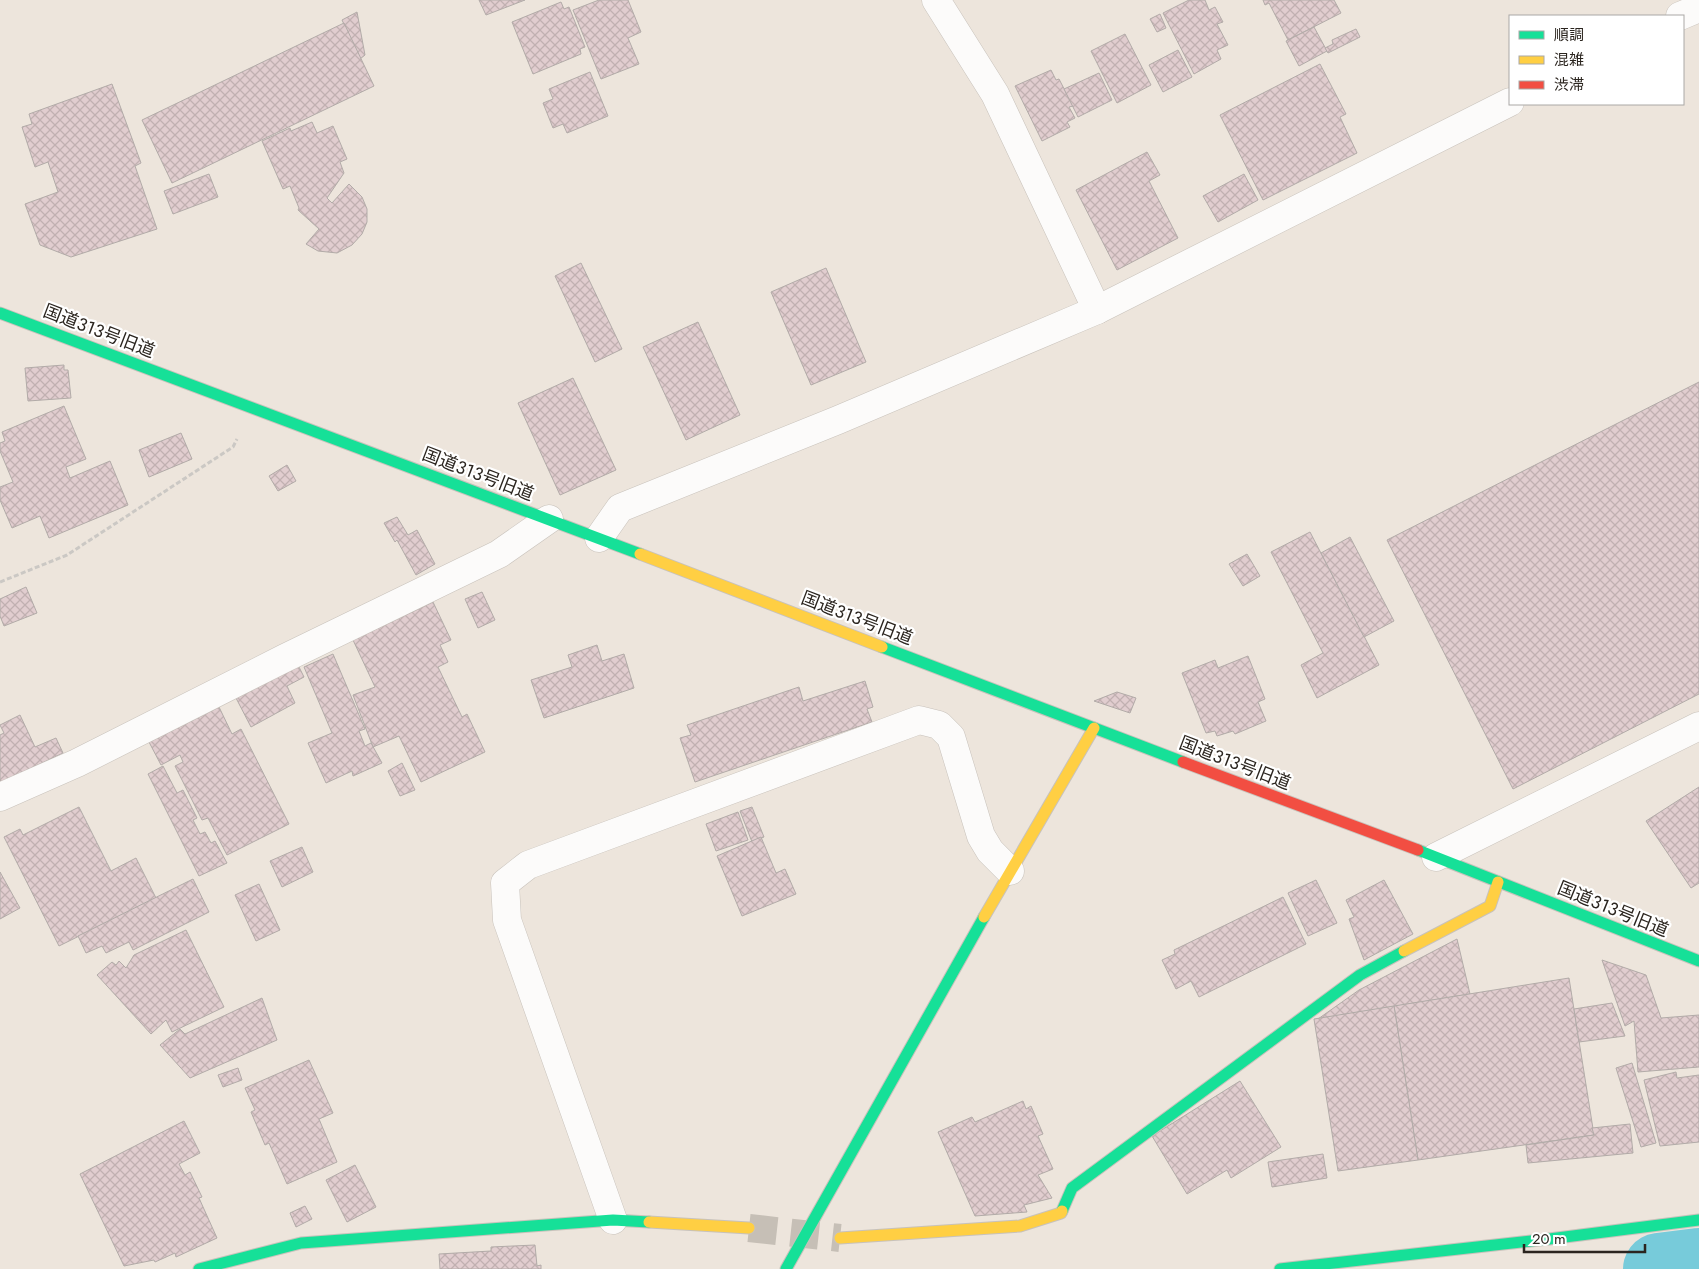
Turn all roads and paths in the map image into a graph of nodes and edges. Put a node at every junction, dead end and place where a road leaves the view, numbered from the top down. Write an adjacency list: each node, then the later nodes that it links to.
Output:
1 (936, 0): 3 (street)
2 (1509, 103): 3 (street)
3 (1097, 310): 7 (street)
4 (0, 313): 5 (street, 国道313号旧道)
5 (252, 408): 6 (street, 国道313号旧道); 8 (path)
6 (549, 519): 7 (street, 国道313号旧道); 11 (street)
7 (599, 538): 10 (street, 国道313号旧道)
8 (0, 582)
9 (1699, 726): 12 (street)
10 (1094, 728): 12 (street, 国道313号旧道); 13 (street)
11 (0, 797)
12 (1436, 857): 14 (street, 国道313号旧道)
13 (1010, 871): 16 (street); 21 (street)
14 (1498, 882): 15 (street, 国道313号旧道); 19 (street)
15 (1699, 960)
16 (613, 1220): 18 (street); 20 (street)
17 (1699, 1220): 22 (street)
18 (749, 1228)
19 (840, 1238)
20 (199, 1269)
21 (786, 1269)
22 (1280, 1269)

